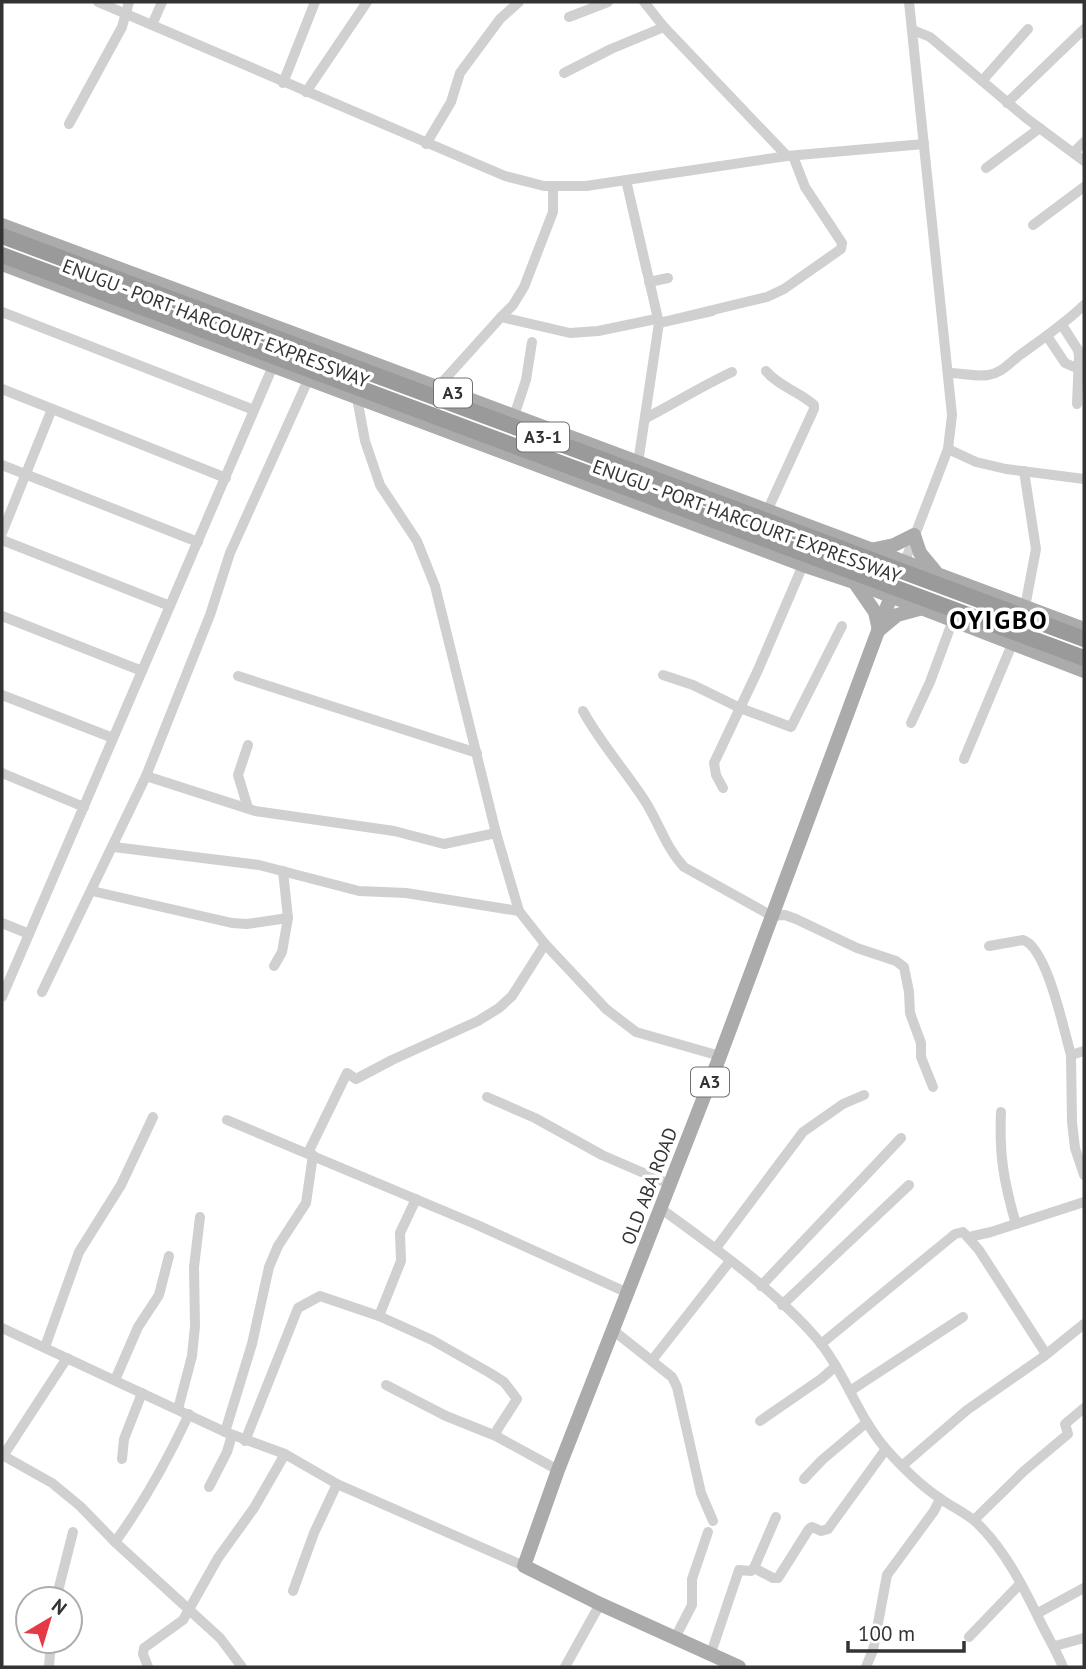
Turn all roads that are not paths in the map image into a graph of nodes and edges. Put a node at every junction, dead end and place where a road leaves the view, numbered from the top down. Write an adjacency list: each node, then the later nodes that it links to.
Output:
1 (99, 2): 10 (street)
2 (129, 2): 10 (street)
3 (162, 2): 12 (street)
4 (315, 2): 19 (street)
5 (368, 2): 20 (street)
6 (519, 2): 25 (street)
7 (608, 2): 11 (street)
8 (909, 2): 16 (street)
9 (648, 3): 13 (street)
10 (124, 13): 12 (street); 22 (street)
11 (569, 17)
12 (152, 25): 19 (street)
13 (664, 27): 17 (street); 28 (street)
14 (1028, 29): 18 (street)
15 (1084, 29): 21 (street)
16 (913, 30): 18 (street); 26 (street)
17 (564, 73)
18 (982, 81): 21 (street)
19 (283, 83): 20 (street)
20 (306, 92): 25 (street)
21 (1007, 103): 23 (street)
22 (69, 124)
23 (1040, 128): 27 (street); 30 (street)
24 (1084, 142): 27 (street)
25 (426, 144): 32 (street)
26 (924, 144): 28 (street); 54 (street)
27 (1074, 152): 29 (street)
28 (790, 156): 31 (street); 46 (street)
29 (1084, 161)
30 (986, 168)
31 (626, 180): 32 (street); 40 (street)
32 (553, 186): 45 (street)
33 (1084, 187): 35 (street)
34 (2, 225): 56 (main road, ENUGU - PORT HARCOURT EXPRESSWAY / A3)
35 (1033, 225)
36 (2, 236): 39 (highway, ENUGU - PORT HARCOURT EXPRESSWAY / A3-1)
37 (2, 255): 42 (highway, ENUGU - PORT HARCOURT EXPRESSWAY / A3-1)
38 (2, 264): 50 (main road, ENUGU - PORT HARCOURT EXPRESSWAY / A3)
39 (93, 270): 42 (highway); 90 (highway, ENUGU - PORT HARCOURT EXPRESSWAY / A3-1)
40 (648, 277): 41 (street); 46 (street)
41 (668, 278)
42 (87, 286): 92 (highway, ENUGU - PORT HARCOURT EXPRESSWAY / A3-1)
43 (1084, 304): 47 (street)
44 (2, 312): 61 (street)
45 (501, 317): 46 (street); 56 (street)
46 (658, 321): 63 (street)
47 (1062, 325): 48 (street); 51 (street)
48 (1047, 336): 51 (street); 54 (street)
49 (532, 342): 62 (street)
50 (273, 366): 55 (main road, ENUGU - PORT HARCOURT EXPRESSWAY / A3); 61 (street)
51 (1079, 369): 59 (street)
52 (766, 371): 71 (street)
53 (732, 372): 63 (street)
54 (949, 373): 64 (street)
55 (308, 380): 58 (main road, ENUGU - PORT HARCOURT EXPRESSWAY / A3); 106 (street)
56 (437, 387): 62 (main road, ENUGU - PORT HARCOURT EXPRESSWAY / A3)
57 (2, 389): 60 (street)
58 (357, 398): 78 (main road, ENUGU - PORT HARCOURT EXPRESSWAY / A3); 103 (street)
59 (1077, 404)
60 (51, 409): 68 (street); 69 (street)
61 (254, 410): 69 (street)
62 (514, 416): 65 (main road, ENUGU - PORT HARCOURT EXPRESSWAY / A3)
63 (646, 418): 65 (street)
64 (948, 449): 67 (street); 73 (street)
65 (638, 463): 71 (main road, ENUGU - PORT HARCOURT EXPRESSWAY / A3)
66 (2, 466): 68 (street)
67 (1024, 471): 70 (street); 83 (street)
68 (26, 475): 72 (street); 75 (street)
69 (226, 478): 75 (street)
70 (1084, 479)
71 (768, 509): 76 (main road, ENUGU - PORT HARCOURT EXPRESSWAY / A3)
72 (2, 533)
73 (914, 535): 76 (main road); 77 (street); 79 (main road)
74 (2, 540): 82 (street)
75 (198, 542): 82 (street)
76 (874, 550): 77 (main road, ENUGU - PORT HARCOURT EXPRESSWAY / A3)
77 (905, 561): 79 (main road, ENUGU - PORT HARCOURT EXPRESSWAY)
78 (803, 565): 80 (main road, ENUGU - PORT HARCOURT EXPRESSWAY / A3); 98 (street)
79 (936, 573): 83 (main road, ENUGU - PORT HARCOURT EXPRESSWAY)
80 (854, 582): 81 (main road, ENUGU - PORT HARCOURT EXPRESSWAY / A3); 89 (main road)
81 (891, 596): 84 (main road, ENUGU - PORT HARCOURT EXPRESSWAY); 89 (main road, OLD ABA ROAD / A3)
82 (170, 606): 93 (street)
83 (1025, 607): 88 (main road, ENUGU - PORT HARCOURT EXPRESSWAY)
84 (923, 608): 86 (main road, ENUGU - PORT HARCOURT EXPRESSWAY); 89 (main road)
85 (2, 616): 93 (street)
86 (953, 621): 91 (main road, ENUGU - PORT HARCOURT EXPRESSWAY); 100 (street)
87 (842, 626): 98 (street)
88 (1084, 629)
89 (878, 630): 115 (main road, OLD ABA ROAD / A3)
90 (1084, 639)
91 (1013, 642): 94 (main road, ENUGU - PORT HARCOURT EXPRESSWAY); 104 (street)
92 (1084, 658)
93 (142, 671): 101 (street)
94 (1084, 671)
95 (663, 675): 98 (street)
96 (238, 676): 103 (street)
97 (2, 695): 101 (street)
98 (740, 708): 107 (street)
99 (583, 711): 115 (street)
100 (911, 723)
101 (113, 738): 108 (street)
102 (248, 745): 109 (street)
103 (477, 753): 110 (street)
104 (964, 759)
105 (2, 773): 108 (street)
106 (146, 776): 109 (street); 111 (street)
107 (723, 788)
108 (84, 807): 118 (street)
109 (248, 808): 110 (street)
110 (496, 833): 114 (street)
111 (114, 847): 112 (street); 113 (street)
112 (283, 871): 114 (street); 116 (street)
113 (92, 891): 116 (street); 122 (street)
114 (519, 911): 119 (street)
115 (772, 916): 126 (main road, OLD ABA ROAD / A3); 127 (street)
116 (288, 918): 121 (street)
117 (2, 923): 118 (street)
118 (29, 934): 123 (street)
119 (545, 944): 126 (street); 134 (street)
120 (989, 946): 125 (street)
121 (275, 966)
122 (42, 992)
123 (2, 994)
124 (1084, 1051): 125 (street)
125 (1070, 1055): 135 (street)
126 (720, 1056): 136 (main road, OLD ABA ROAD / A3)
127 (933, 1087)
128 (864, 1095): 144 (street)
129 (487, 1097): 136 (street)
130 (1001, 1112): 142 (street)
131 (153, 1117): 156 (street)
132 (227, 1119): 134 (street)
133 (901, 1138): 147 (street)
134 (311, 1154): 138 (street); 170 (street)
135 (1084, 1175)
136 (669, 1184): 140 (main road, OLD ABA ROAD / A3)
137 (909, 1185): 149 (street)
138 (416, 1199): 148 (street); 150 (street)
139 (1084, 1202): 142 (street)
140 (660, 1208): 144 (street); 148 (main road, OLD ABA ROAD / A3)
141 (200, 1217): 166 (street)
142 (1016, 1224): 143 (street)
143 (969, 1237): 155 (street); 157 (street)
144 (716, 1248): 146 (street)
145 (169, 1256): 161 (street)
146 (730, 1261): 147 (street); 159 (street)
147 (761, 1286): 149 (street)
148 (628, 1293): 154 (main road, OLD ABA ROAD / A3)
149 (782, 1305): 155 (street)
150 (379, 1316): 171 (street); 172 (street)
151 (963, 1317): 163 (street)
152 (1084, 1324): 157 (street)
153 (2, 1328): 156 (street)
154 (614, 1331): 159 (street); 178 (main road, OLD ABA ROAD / A3)
155 (821, 1344): 160 (street)
156 (45, 1346): 158 (street)
157 (1046, 1354): 177 (street)
158 (67, 1358): 161 (street); 175 (street)
159 (653, 1359): 185 (street)
160 (836, 1366): 163 (street); 168 (street)
161 (115, 1380): 164 (street)
162 (386, 1385): 171 (street)
163 (850, 1391): 169 (street)
164 (142, 1394): 166 (street); 176 (street)
165 (1084, 1408): 184 (street)
166 (178, 1409): 167 (street)
167 (189, 1414): 170 (street); 188 (street)
168 (760, 1422)
169 (866, 1423): 173 (street); 179 (street)
170 (229, 1433): 172 (street); 181 (street)
171 (496, 1436): 178 (street)
172 (245, 1441): 174 (street)
173 (886, 1449): 177 (street); 190 (street)
174 (285, 1454): 180 (street); 196 (street)
175 (3, 1459): 188 (street)
176 (122, 1459)
177 (903, 1465): 182 (street)
178 (558, 1470): 189 (main road, OLD ABA ROAD / A3)
179 (803, 1479)
180 (337, 1484): 189 (street); 194 (street)
181 (209, 1487)
182 (940, 1499): 184 (street); 207 (street)
183 (776, 1517): 190 (street)
184 (974, 1520): 191 (street)
185 (713, 1521)
186 (73, 1532): 192 (street)
187 (708, 1532): 199 (street)
188 (115, 1542): 196 (street)
189 (524, 1566): 195 (main road)
190 (754, 1568): 202 (street)
191 (1020, 1584): 197 (street); 198 (street)
192 (60, 1585)
193 (1084, 1588): 197 (street)
194 (293, 1591)
195 (600, 1604): 199 (main road); 205 (street)
196 (190, 1610): 203 (street); 204 (street)
197 (1038, 1613): 201 (street)
198 (969, 1637)
199 (675, 1638): 202 (main road)
200 (1084, 1639): 201 (street)
201 (1055, 1646): 208 (street)
202 (711, 1653): 206 (main road)
203 (148, 1667)
204 (243, 1667)
205 (565, 1667)
206 (738, 1667)
207 (866, 1667)
208 (1063, 1667)

